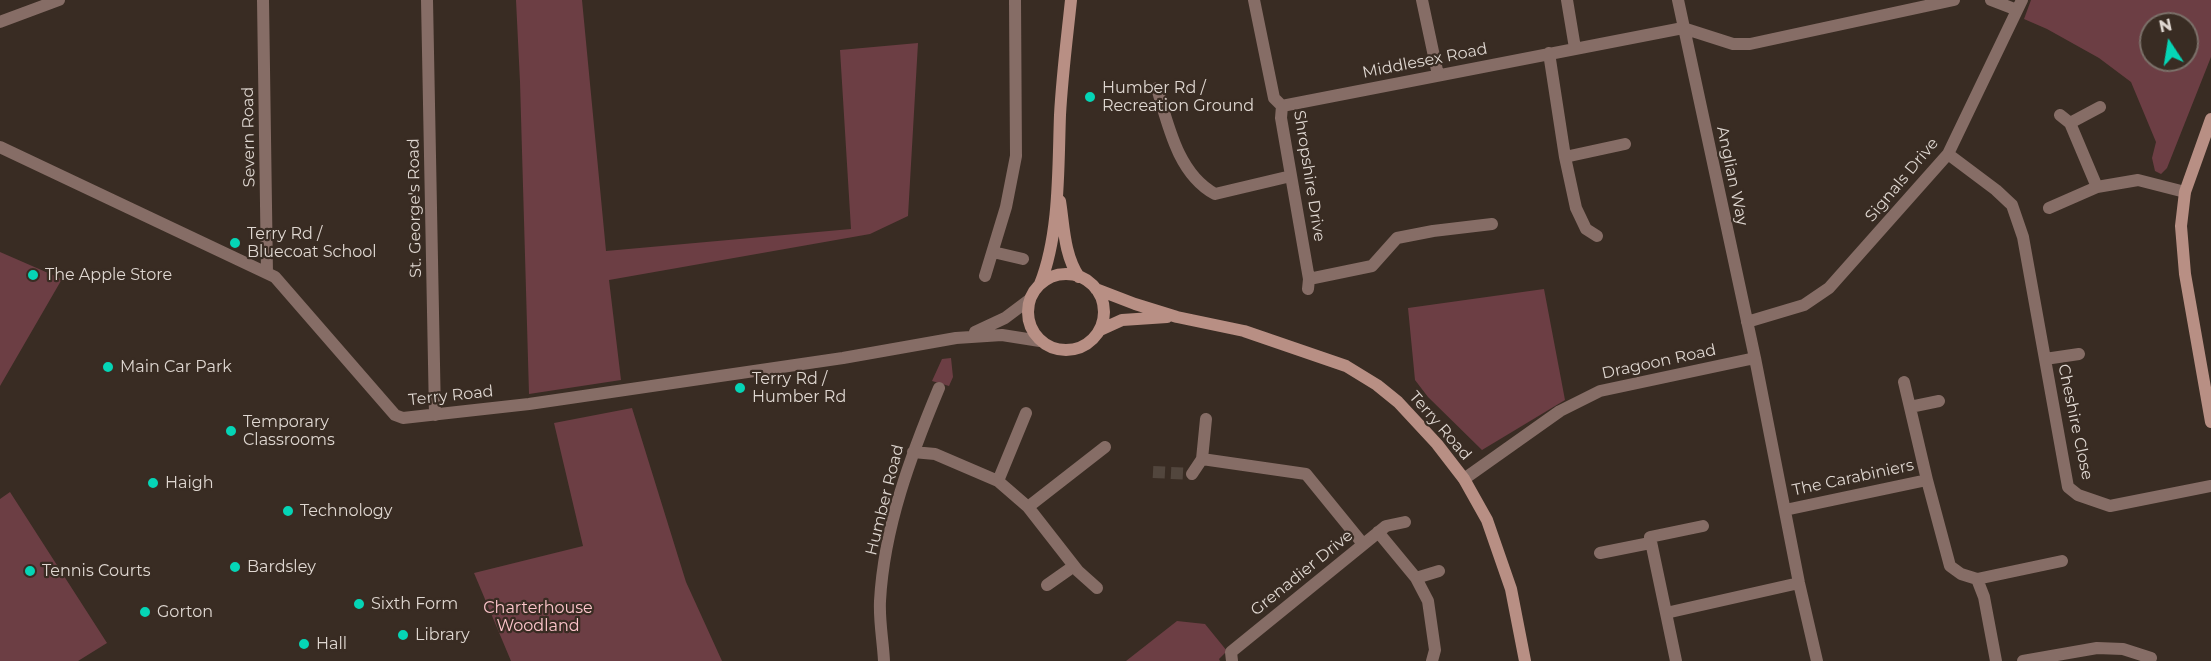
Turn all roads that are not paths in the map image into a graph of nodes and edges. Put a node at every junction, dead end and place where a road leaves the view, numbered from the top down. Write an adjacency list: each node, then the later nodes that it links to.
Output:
1 (59, 0): 13 (street)
2 (263, 0): 35 (street, Severn Road)
3 (427, 0): 54 (street, St. George's Road)
4 (1015, 0): 33 (street)
5 (1071, 0): 27 (main road)
6 (1254, 0): 19 (street, Shropshire Drive)
7 (1422, 0): 17 (street)
8 (1567, 0): 15 (street)
9 (1678, 0): 14 (street, Anglian Way)
10 (1954, 0): 14 (street, Middlesex Road)
11 (1991, 0): 12 (street)
12 (2019, 5): 24 (street, Signals Drive)
13 (0, 22)
14 (1683, 28): 15 (street, Middlesex Road); 42 (street, Anglian Way)
15 (1575, 48): 16 (street, Middlesex Road)
16 (1549, 53): 17 (street, Middlesex Road); 25 (street)
17 (1438, 75): 19 (street, Middlesex Road)
18 (1157, 87): 26 (street)
19 (1282, 106): 26 (street, Shropshire Drive)
20 (2100, 107): 28 (street)
21 (2211, 119): 29 (main road)
22 (1625, 144): 25 (street)
23 (0, 147): 35 (street, Terry Road)
24 (1948, 154): 42 (street, Signals Drive); 48 (street, Cheshire Close)
25 (1565, 157): 32 (street)
26 (1291, 176): 31 (street, Shropshire Drive)
27 (1058, 185): 37 (main road); 38 (main road)
28 (2097, 187): 29 (street); 30 (street)
29 (2185, 192): 56 (main road)
30 (2049, 208)
31 (1492, 224)
32 (1597, 236)
33 (993, 252): 34 (street); 36 (street)
34 (1023, 260)
35 (267, 273): 54 (street, Terry Road)
36 (985, 276)
37 (1079, 277): 38 (main road); 39 (main road)
38 (1040, 284): 40 (main road)
39 (1096, 289): 41 (main road, Terry Road); 43 (main road)
40 (1029, 300): 44 (street, Terry Road); 45 (main road)
41 (1177, 316): 43 (main road, Terry Road); 61 (main road, Terry Road)
42 (1747, 322): 47 (street, Anglian Way)
43 (1100, 330): 45 (main road)
44 (956, 338): 45 (street, Terry Road); 54 (street, Terry Road)
45 (1040, 341)
46 (2079, 354): 48 (street, Cheshire Close)
47 (1755, 358): 61 (street, Dragoon Road); 66 (street)
48 (2045, 359): 64 (street, Cheshire Close)
49 (1904, 382): 52 (street, The Carabiniers)
50 (939, 388): 58 (street, Humber Road)
51 (1939, 401): 52 (street)
52 (1910, 407): 62 (street, The Carabiniers)
53 (1026, 413): 63 (street)
54 (435, 415)
55 (1206, 419): 59 (street)
56 (2211, 422)
57 (1105, 447): 65 (street)
58 (913, 452): 63 (street); 83 (street, Humber Road)
59 (1202, 459): 60 (street); 71 (street)
60 (1192, 474)
61 (1464, 479): 86 (main road, Terry Road)
62 (1927, 480): 66 (street, The Carabiniers); 77 (street, The Carabiniers)
63 (998, 481): 65 (street)
64 (2211, 486)
65 (1028, 507): 74 (street)
66 (1785, 510): 78 (street)
67 (1405, 522): 69 (street, Grenadier Drive)
68 (1703, 526): 70 (street)
69 (1378, 532): 71 (street, Grenadier Drive); 76 (street)
70 (1650, 543): 72 (street); 81 (street)
71 (1363, 544): 84 (street, Grenadier Drive)
72 (1600, 554)
73 (2062, 561): 77 (street)
74 (1074, 566): 79 (street); 80 (street)
75 (1439, 571): 76 (street)
76 (1416, 578): 85 (street)
77 (1977, 579): 89 (street)
78 (1799, 583): 81 (street); 88 (street)
79 (1047, 585)
80 (1097, 588)
81 (1666, 613): 87 (street)
82 (2151, 658): 90 (street)
83 (884, 661)
84 (1232, 661)
85 (1432, 661)
86 (1525, 661)
87 (1676, 661)
88 (1817, 661)
89 (1996, 661)
90 (2024, 661)

